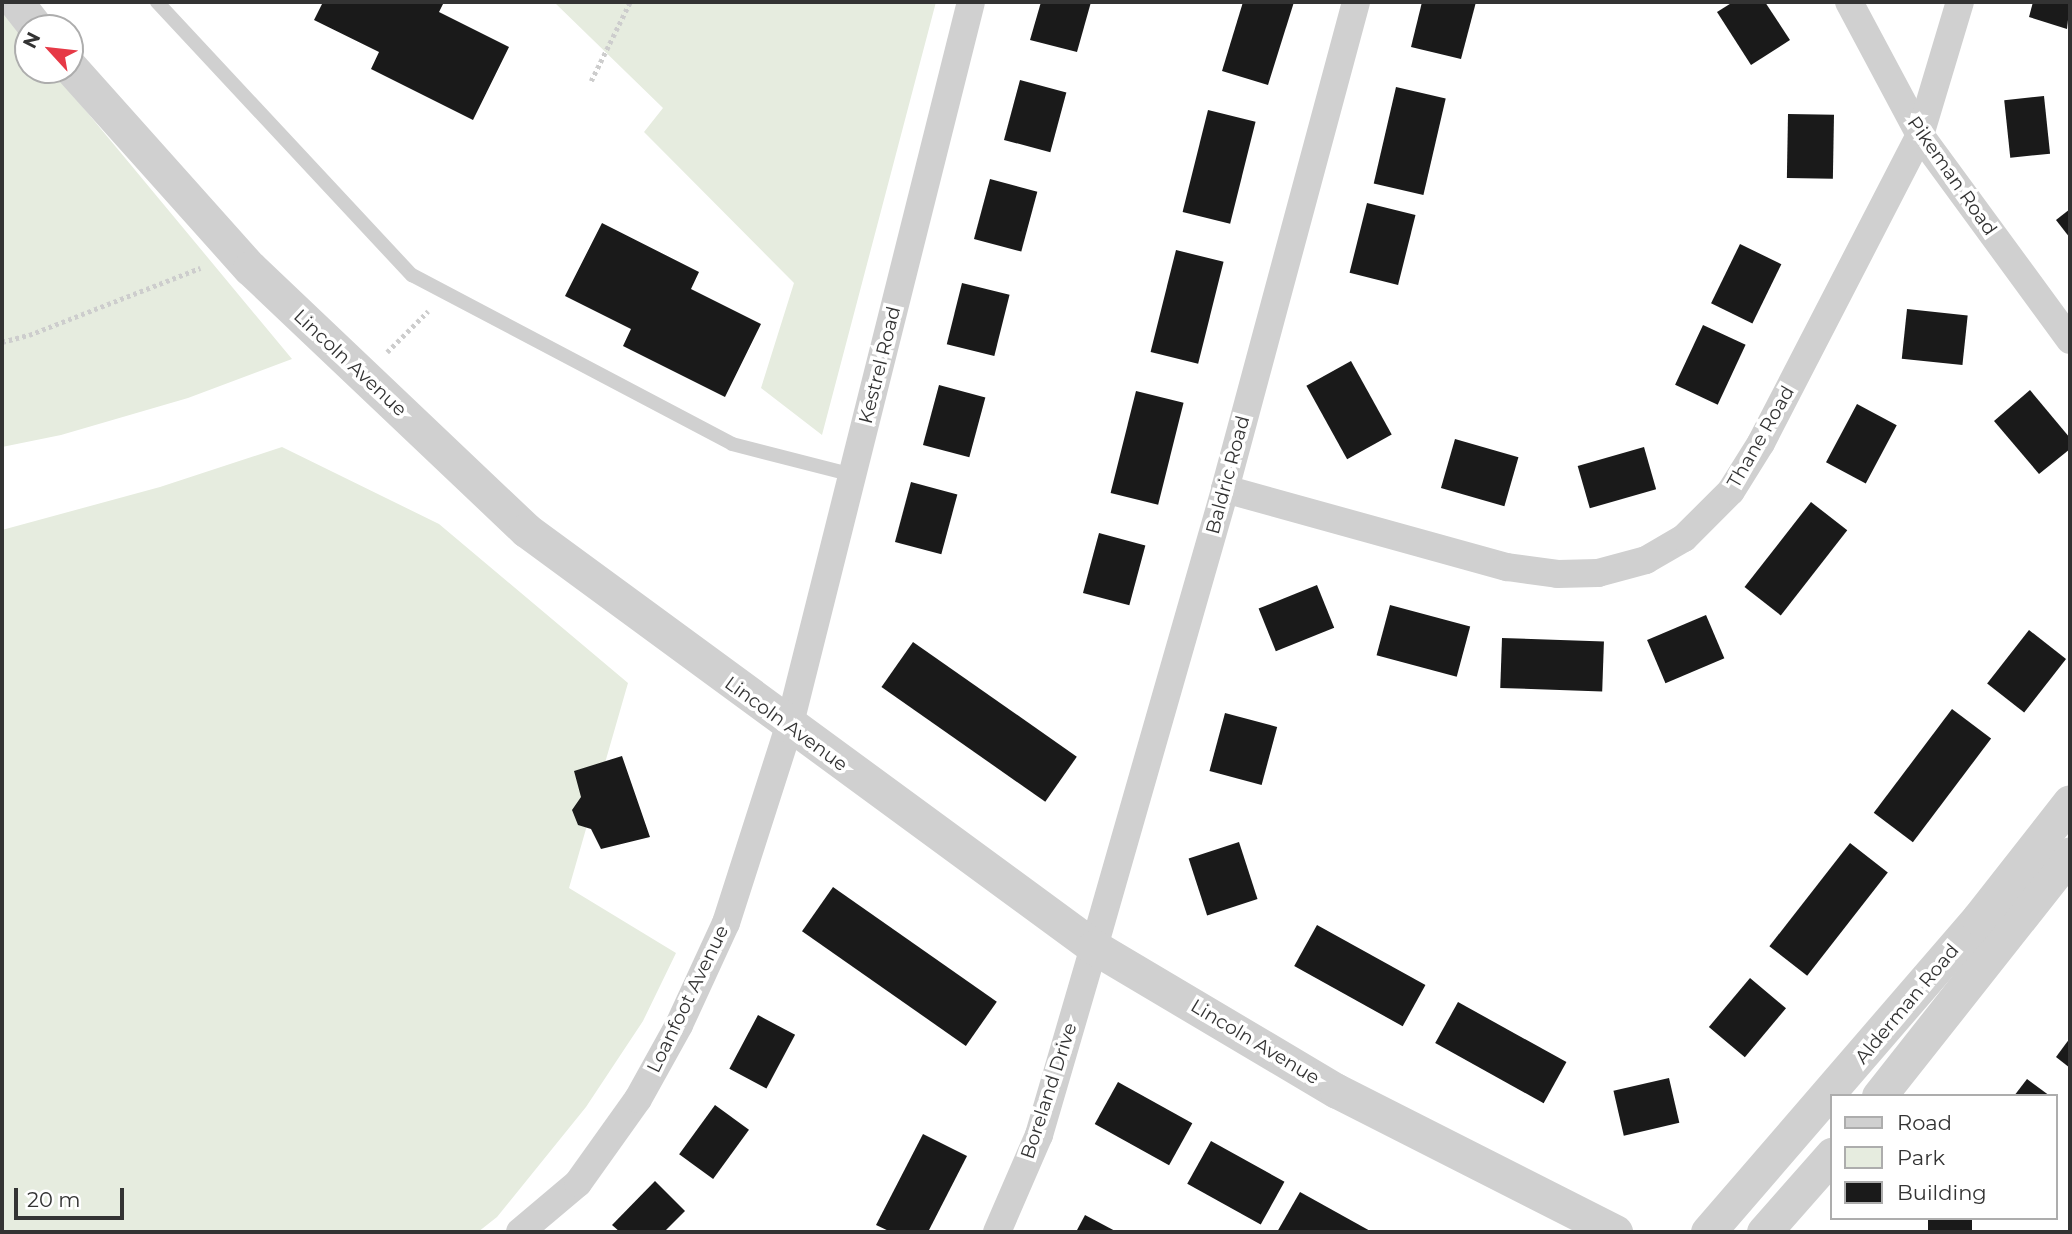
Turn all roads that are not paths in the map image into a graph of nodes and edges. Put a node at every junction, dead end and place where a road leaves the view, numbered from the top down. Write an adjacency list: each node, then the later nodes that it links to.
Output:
1 (157, 2): 9 (lane)
2 (971, 2): 9 (street, Kestrel Road)
3 (1356, 2): 10 (street, Baldric Road)
4 (1849, 2): 7 (street, Pikeman Road)
5 (1960, 2): 7 (street, Thane Road)
6 (84, 83): 11 (street, Lincoln Avenue)
7 (1920, 135): 8 (street, Pikeman Road); 10 (street, Thane Road)
8 (2070, 340)
9 (853, 475): 11 (street, Kestrel Road)
10 (1225, 489): 14 (street, Baldric Road)
11 (789, 727): 14 (street, Lincoln Avenue); 17 (street, Loanfoot Avenue)
12 (2070, 802): 20 (street, Alderman Road)
13 (2070, 854): 15 (street, Alderman Road)
14 (1094, 947): 18 (street, Boreland Drive); 19 (street, Lincoln Avenue)
15 (1881, 1094)
16 (1830, 1157): 21 (street)
17 (520, 1232)
18 (997, 1232)
19 (1615, 1232)
20 (1708, 1232)
21 (1763, 1232)

